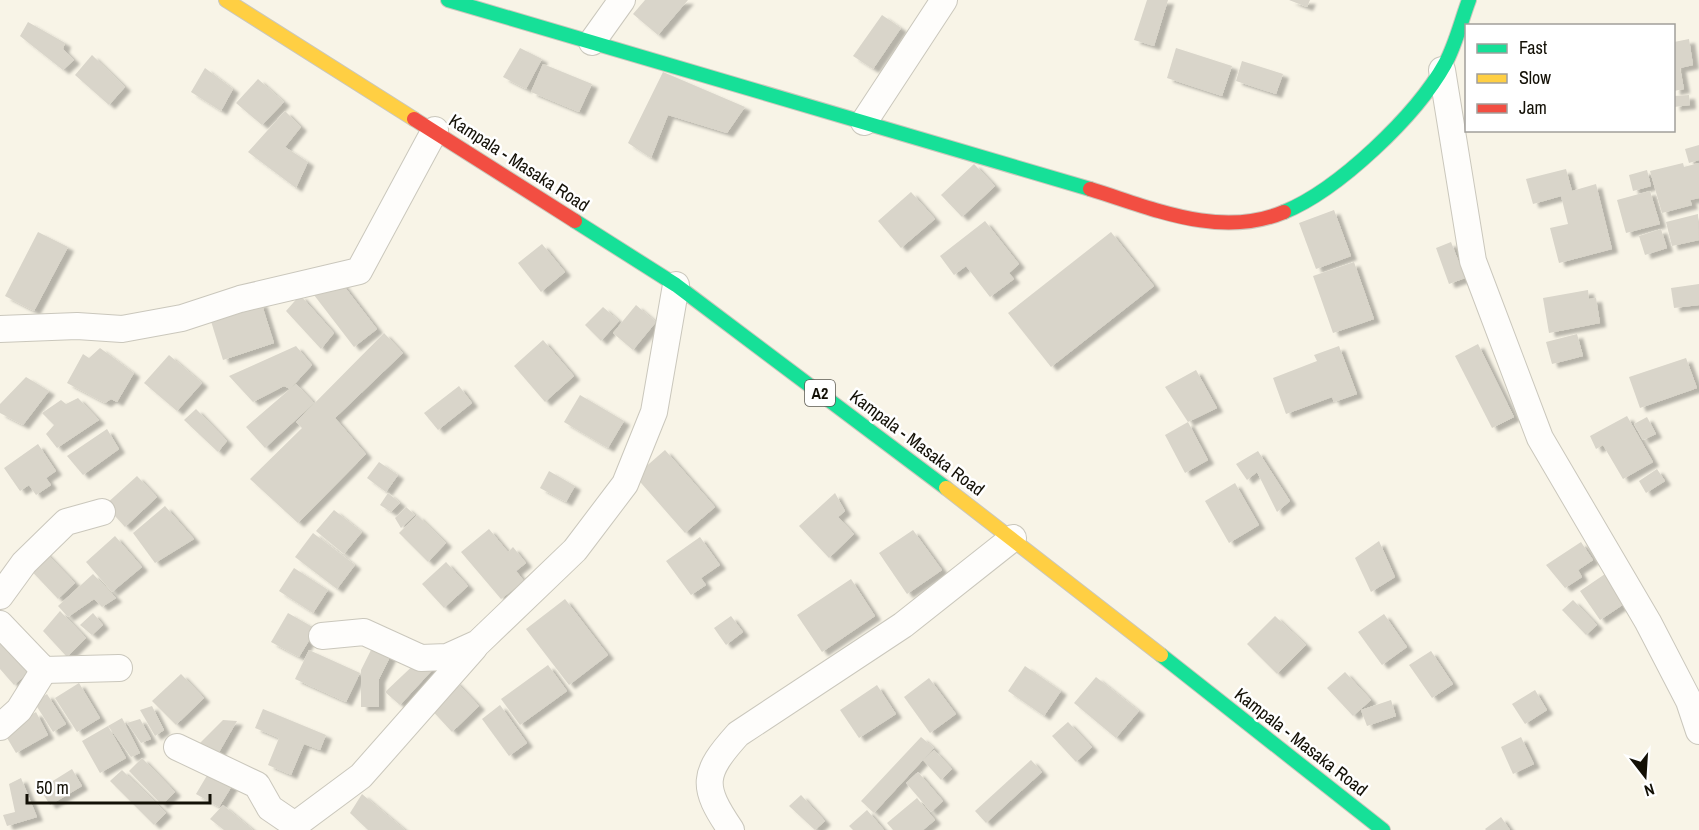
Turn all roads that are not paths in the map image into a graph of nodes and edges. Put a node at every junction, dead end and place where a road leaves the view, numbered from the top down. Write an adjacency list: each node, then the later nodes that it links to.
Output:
1 (226, 0): 9 (main road, Kampala - Masaka Road / A2)
2 (448, 0): 6 (main road)
3 (622, 0): 6 (street)
4 (944, 0): 8 (street)
5 (1469, 0): 7 (main road)
6 (592, 42): 8 (main road)
7 (1442, 70): 8 (main road); 21 (street)
8 (864, 122)
9 (435, 130): 10 (main road, Kampala - Masaka Road / A2); 11 (street)
10 (676, 285): 13 (main road, Kampala - Masaka Road / A2); 17 (street)
11 (0, 329)
12 (102, 512): 14 (street)
13 (1013, 538): 23 (street); 24 (main road, Kampala - Masaka Road / A2)
14 (0, 596)
15 (0, 624): 19 (street)
16 (322, 636): 17 (street)
17 (478, 643): 22 (street)
18 (119, 668): 19 (street)
19 (44, 670): 20 (street)
20 (0, 727)
21 (1699, 731)
22 (177, 747)
23 (729, 829)
24 (1380, 829)

